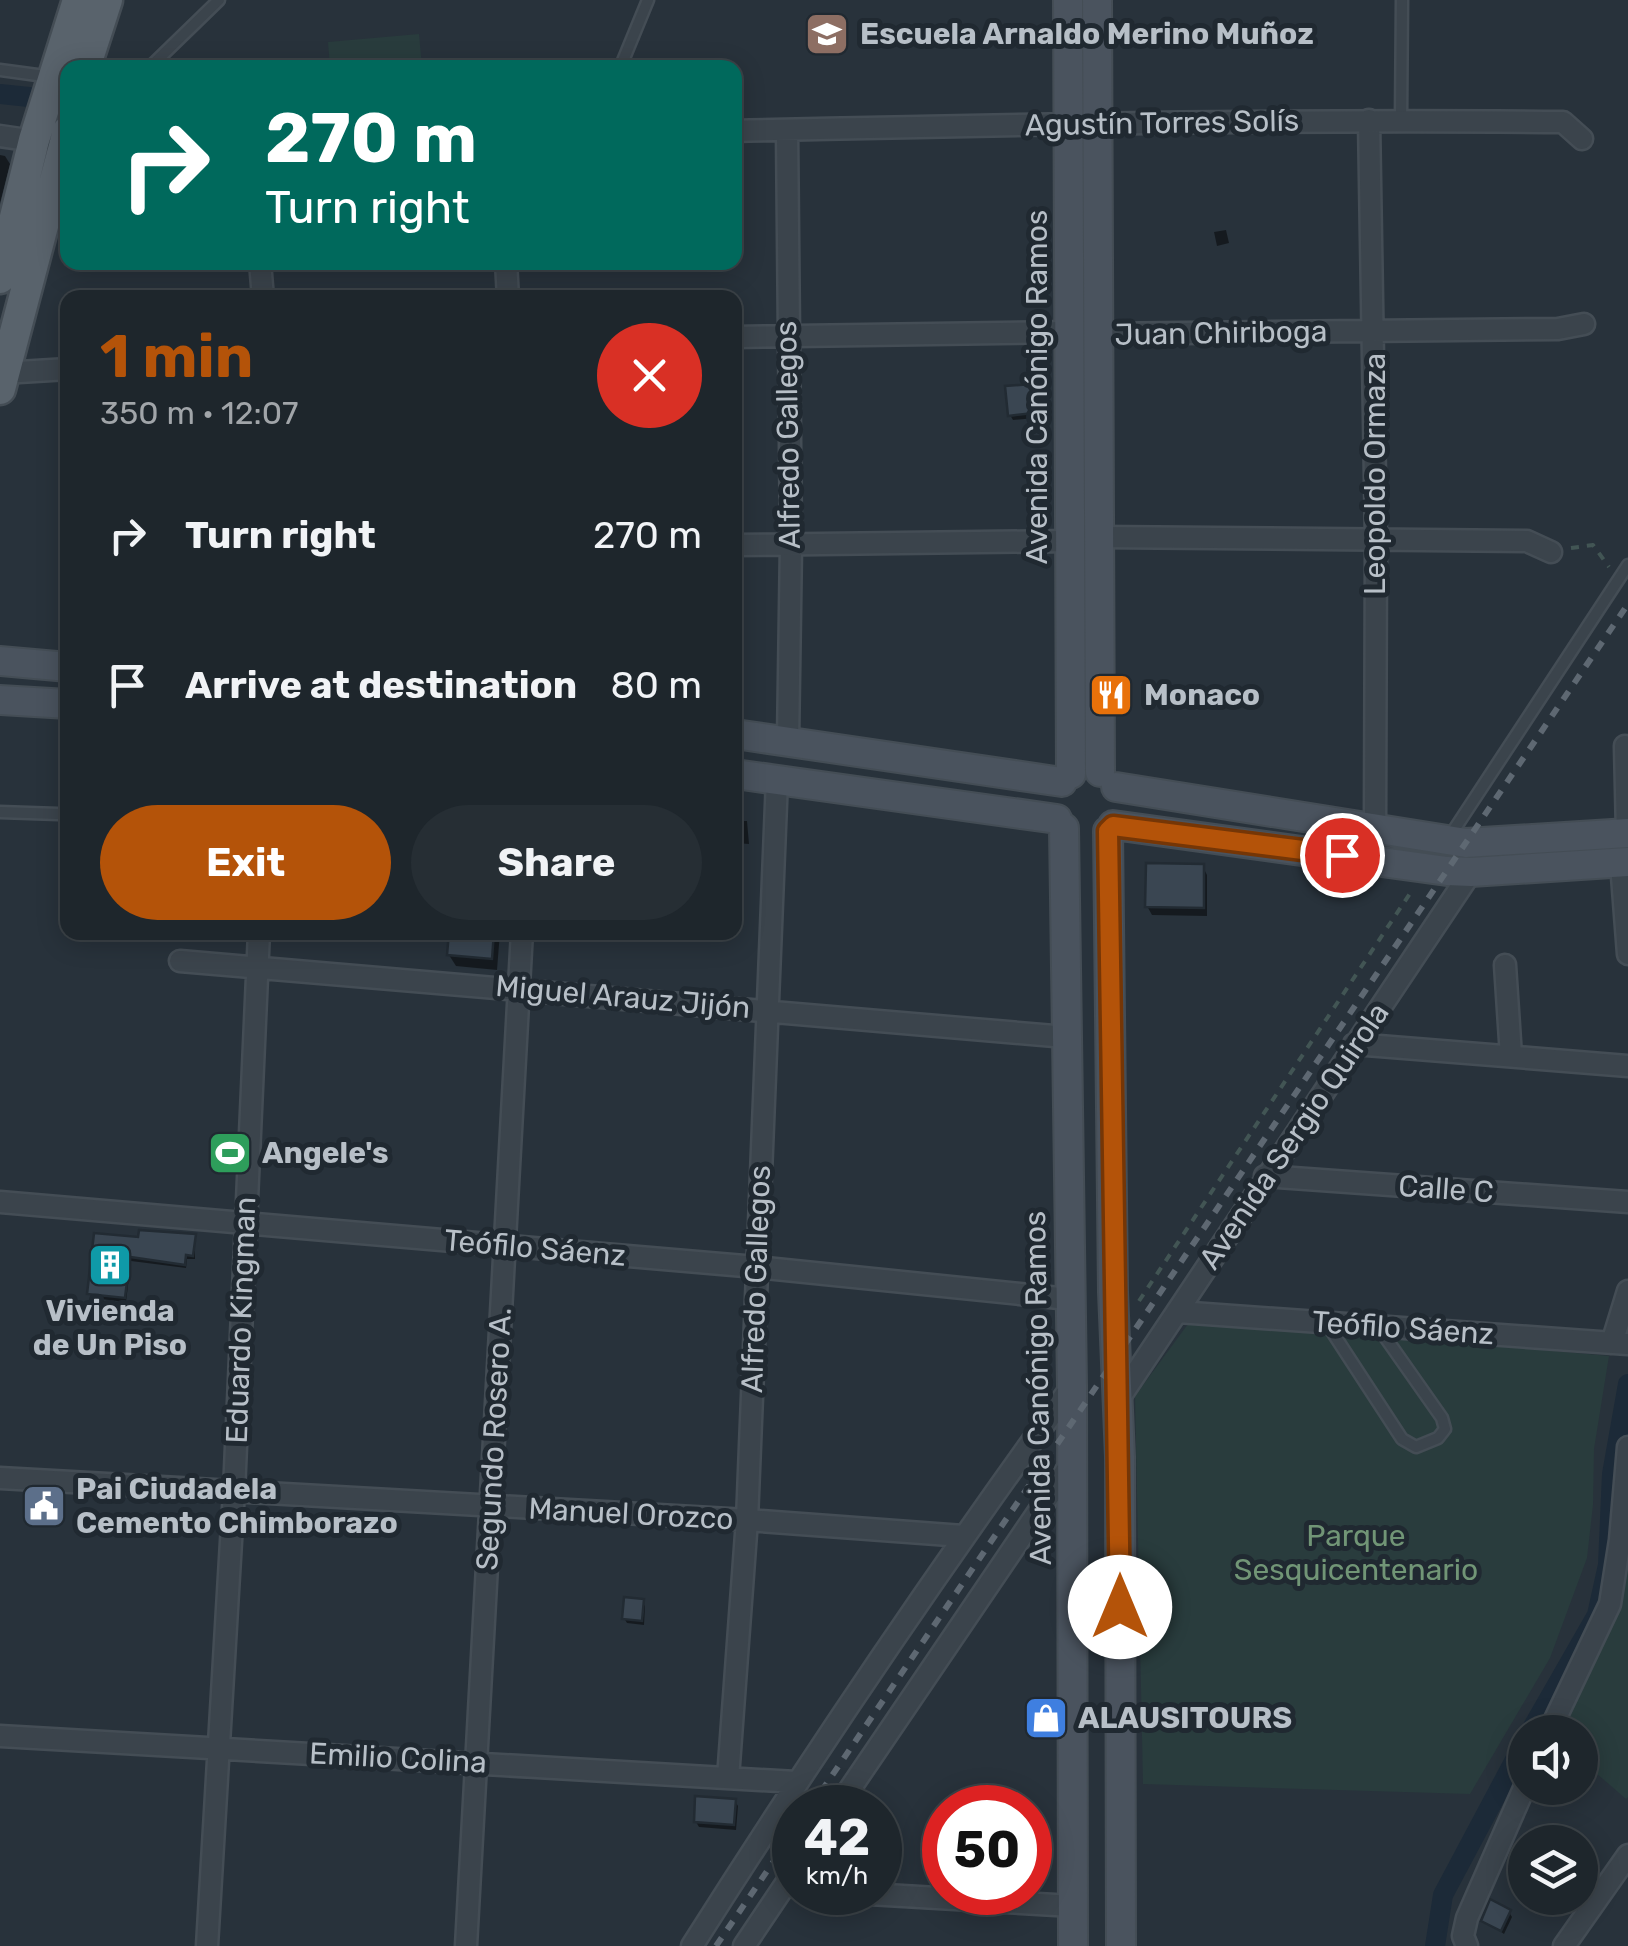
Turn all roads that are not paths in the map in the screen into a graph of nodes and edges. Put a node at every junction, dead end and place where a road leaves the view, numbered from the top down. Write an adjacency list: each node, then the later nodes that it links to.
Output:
1 (78, 0): 8 (main road)
2 (107, 0): 9 (main road)
3 (220, 0): 10 (lane)
4 (648, 0): 11 (lane)
5 (1068, 0): 16 (main road, Avenida Canónigo Ramos)
6 (1097, 0): 17 (main road, Avenida Canónigo Ramos)
7 (1402, 0): 15 (lane)
8 (64, 60)
9 (88, 60)
10 (157, 60)
11 (623, 60)
12 (0, 70): 13 (lane)
13 (60, 80): 22 (main road)
14 (1369, 120): 15 (street, Agustín Torres Solís); 17 (street, Agustín Torres Solís); 25 (street, Leopoldo Ormaza)
15 (1401, 120): 21 (street, Agustín Torres Solís)
16 (1068, 123): 17 (street, Agustín Torres Solís); 18 (street, Agustín Torres Solís); 26 (main road, Avenida Canónigo Ramos)
17 (1098, 124): 26 (main road, Avenida Canónigo Ramos)
18 (786, 130): 19 (street, Agustín Torres Solís); 27 (street, Alfredo Gallegos)
19 (742, 132)
20 (0, 136): 22 (street)
21 (1582, 139)
22 (58, 143): 23 (main road); 30 (main road)
23 (0, 278)
24 (1584, 324): 25 (street, Juan Chiriboga)
25 (1374, 331): 26 (street, Juan Chiriboga); 32 (street, Leopoldo Ormaza)
26 (1084, 333): 27 (street, Juan Chiriboga); 31 (main road, Avenida Canónigo Ramos); 33 (main road, Avenida Canónigo Ramos)
27 (786, 336): 28 (street, Juan Chiriboga); 34 (street, Alfredo Gallegos)
28 (742, 337)
29 (60, 370): 30 (street)
30 (2, 381)
31 (1098, 537): 32 (street); 48 (main road, Avenida Canónigo Ramos)
32 (1376, 539): 36 (street); 53 (street, Leopoldo Ormaza)
33 (1069, 541): 34 (street); 46 (main road, Avenida Canónigo Ramos)
34 (790, 544): 35 (street); 43 (street, Alfredo Gallegos)
35 (742, 545)
36 (1551, 552)
37 (1628, 566): 55 (lane)
38 (0, 661): 39 (main road)
39 (60, 666)
40 (0, 700): 41 (main road)
41 (60, 704)
42 (742, 735): 43 (main road)
43 (788, 741): 46 (main road)
44 (1625, 746): 54 (street)
45 (742, 775): 47 (main road)
46 (1066, 778): 48 (main road); 51 (main road, Avenida Canónigo Ramos)
47 (777, 779): 51 (main road); 65 (street, Alfredo Gallegos)
48 (1108, 780): 52 (main road, Avenida Canónigo Ramos); 53 (main road)
49 (0, 812): 50 (lane)
50 (58, 814)
51 (1061, 824): 52 (main road); 66 (main road, Avenida Canónigo Ramos)
52 (1111, 828): 57 (main road); 83 (main road, Avenida Canónigo Ramos)
53 (1374, 828): 55 (main road)
54 (1628, 833): 55 (main road)
55 (1447, 841)
56 (1625, 863): 57 (main road); 60 (street)
57 (1471, 872): 67 (street, Avenida Sergio Quirola)
58 (259, 940): 63 (street, Eduardo Kingman)
59 (521, 940): 64 (street, Segundo Rosero A.)
60 (1628, 954)
61 (180, 961): 63 (street, Miguel Arauz Jijón)
62 (1505, 965): 68 (street)
63 (257, 966): 64 (street, Miguel Arauz Jijón); 73 (street, Eduardo Kingman)
64 (518, 988): 65 (street, Miguel Arauz Jijón); 74 (street, Segundo Rosero A.)
65 (768, 1010): 66 (street, Miguel Arauz Jijón); 75 (street, Alfredo Gallegos)
66 (1066, 1037): 77 (main road, Avenida Canónigo Ramos)
67 (1354, 1044): 68 (street); 70 (street, Avenida Sergio Quirola)
68 (1512, 1056): 69 (street)
69 (1628, 1066)
70 (1265, 1176): 72 (street, Calle C); 78 (street, Avenida Sergio Quirola)
71 (0, 1202): 73 (street, Teófilo Sáenz)
72 (1628, 1202)
73 (245, 1224): 74 (street, Teófilo Sáenz); 88 (street, Eduardo Kingman)
74 (504, 1245): 75 (street, Teófilo Sáenz); 89 (street, Segundo Rosero A.)
75 (756, 1267): 77 (street, Teófilo Sáenz); 90 (street, Alfredo Gallegos)
76 (1628, 1291): 81 (street)
77 (1069, 1299): 82 (main road, Avenida Canónigo Ramos)
78 (1178, 1312): 79 (street, Teófilo Sáenz); 83 (street, Avenida Sergio Quirola)
79 (1326, 1323): 80 (street, Teófilo Sáenz); 80 (lane)
80 (1378, 1326): 81 (street, Teófilo Sáenz)
81 (1620, 1344)
82 (1072, 1386): 86 (main road, Avenida Canónigo Ramos); 91 (street)
83 (1118, 1400): 85 (main road, Avenida Canónigo Ramos)
84 (1628, 1447): 92 (street)
85 (1120, 1457): 86 (main road); 109 (main road, Avenida Canónigo Ramos)
86 (1072, 1462): 98 (street); 102 (main road, Avenida Canónigo Ramos)
87 (0, 1478): 88 (street, Manuel Orozco)
88 (234, 1492): 89 (street, Manuel Orozco); 94 (street, Eduardo Kingman)
89 (490, 1506): 90 (street, Manuel Orozco); 95 (street, Segundo Rosero A.)
90 (746, 1520): 91 (street, Manuel Orozco); 96 (street, Alfredo Gallegos)
91 (963, 1536): 97 (street)
92 (1556, 1715)
93 (0, 1736): 94 (street, Emilio Colina)
94 (220, 1749): 95 (street, Emilio Colina); 104 (street, Eduardo Kingman)
95 (476, 1762): 96 (street, Emilio Colina); 105 (street, Segundo Rosero A.)
96 (728, 1778): 97 (street, Emilio Colina)
97 (796, 1782): 106 (street)
98 (853, 1785)
99 (1517, 1805): 110 (street)
100 (1628, 1855): 111 (street)
101 (902, 1896): 102 (street)
102 (1073, 1906): 108 (main road, Avenida Canónigo Ramos)
103 (772, 1911): 107 (street)
104 (206, 1946)
105 (466, 1946)
106 (692, 1946)
107 (744, 1946)
108 (1073, 1946)
109 (1121, 1946)
110 (1467, 1946)
111 (1564, 1946)

